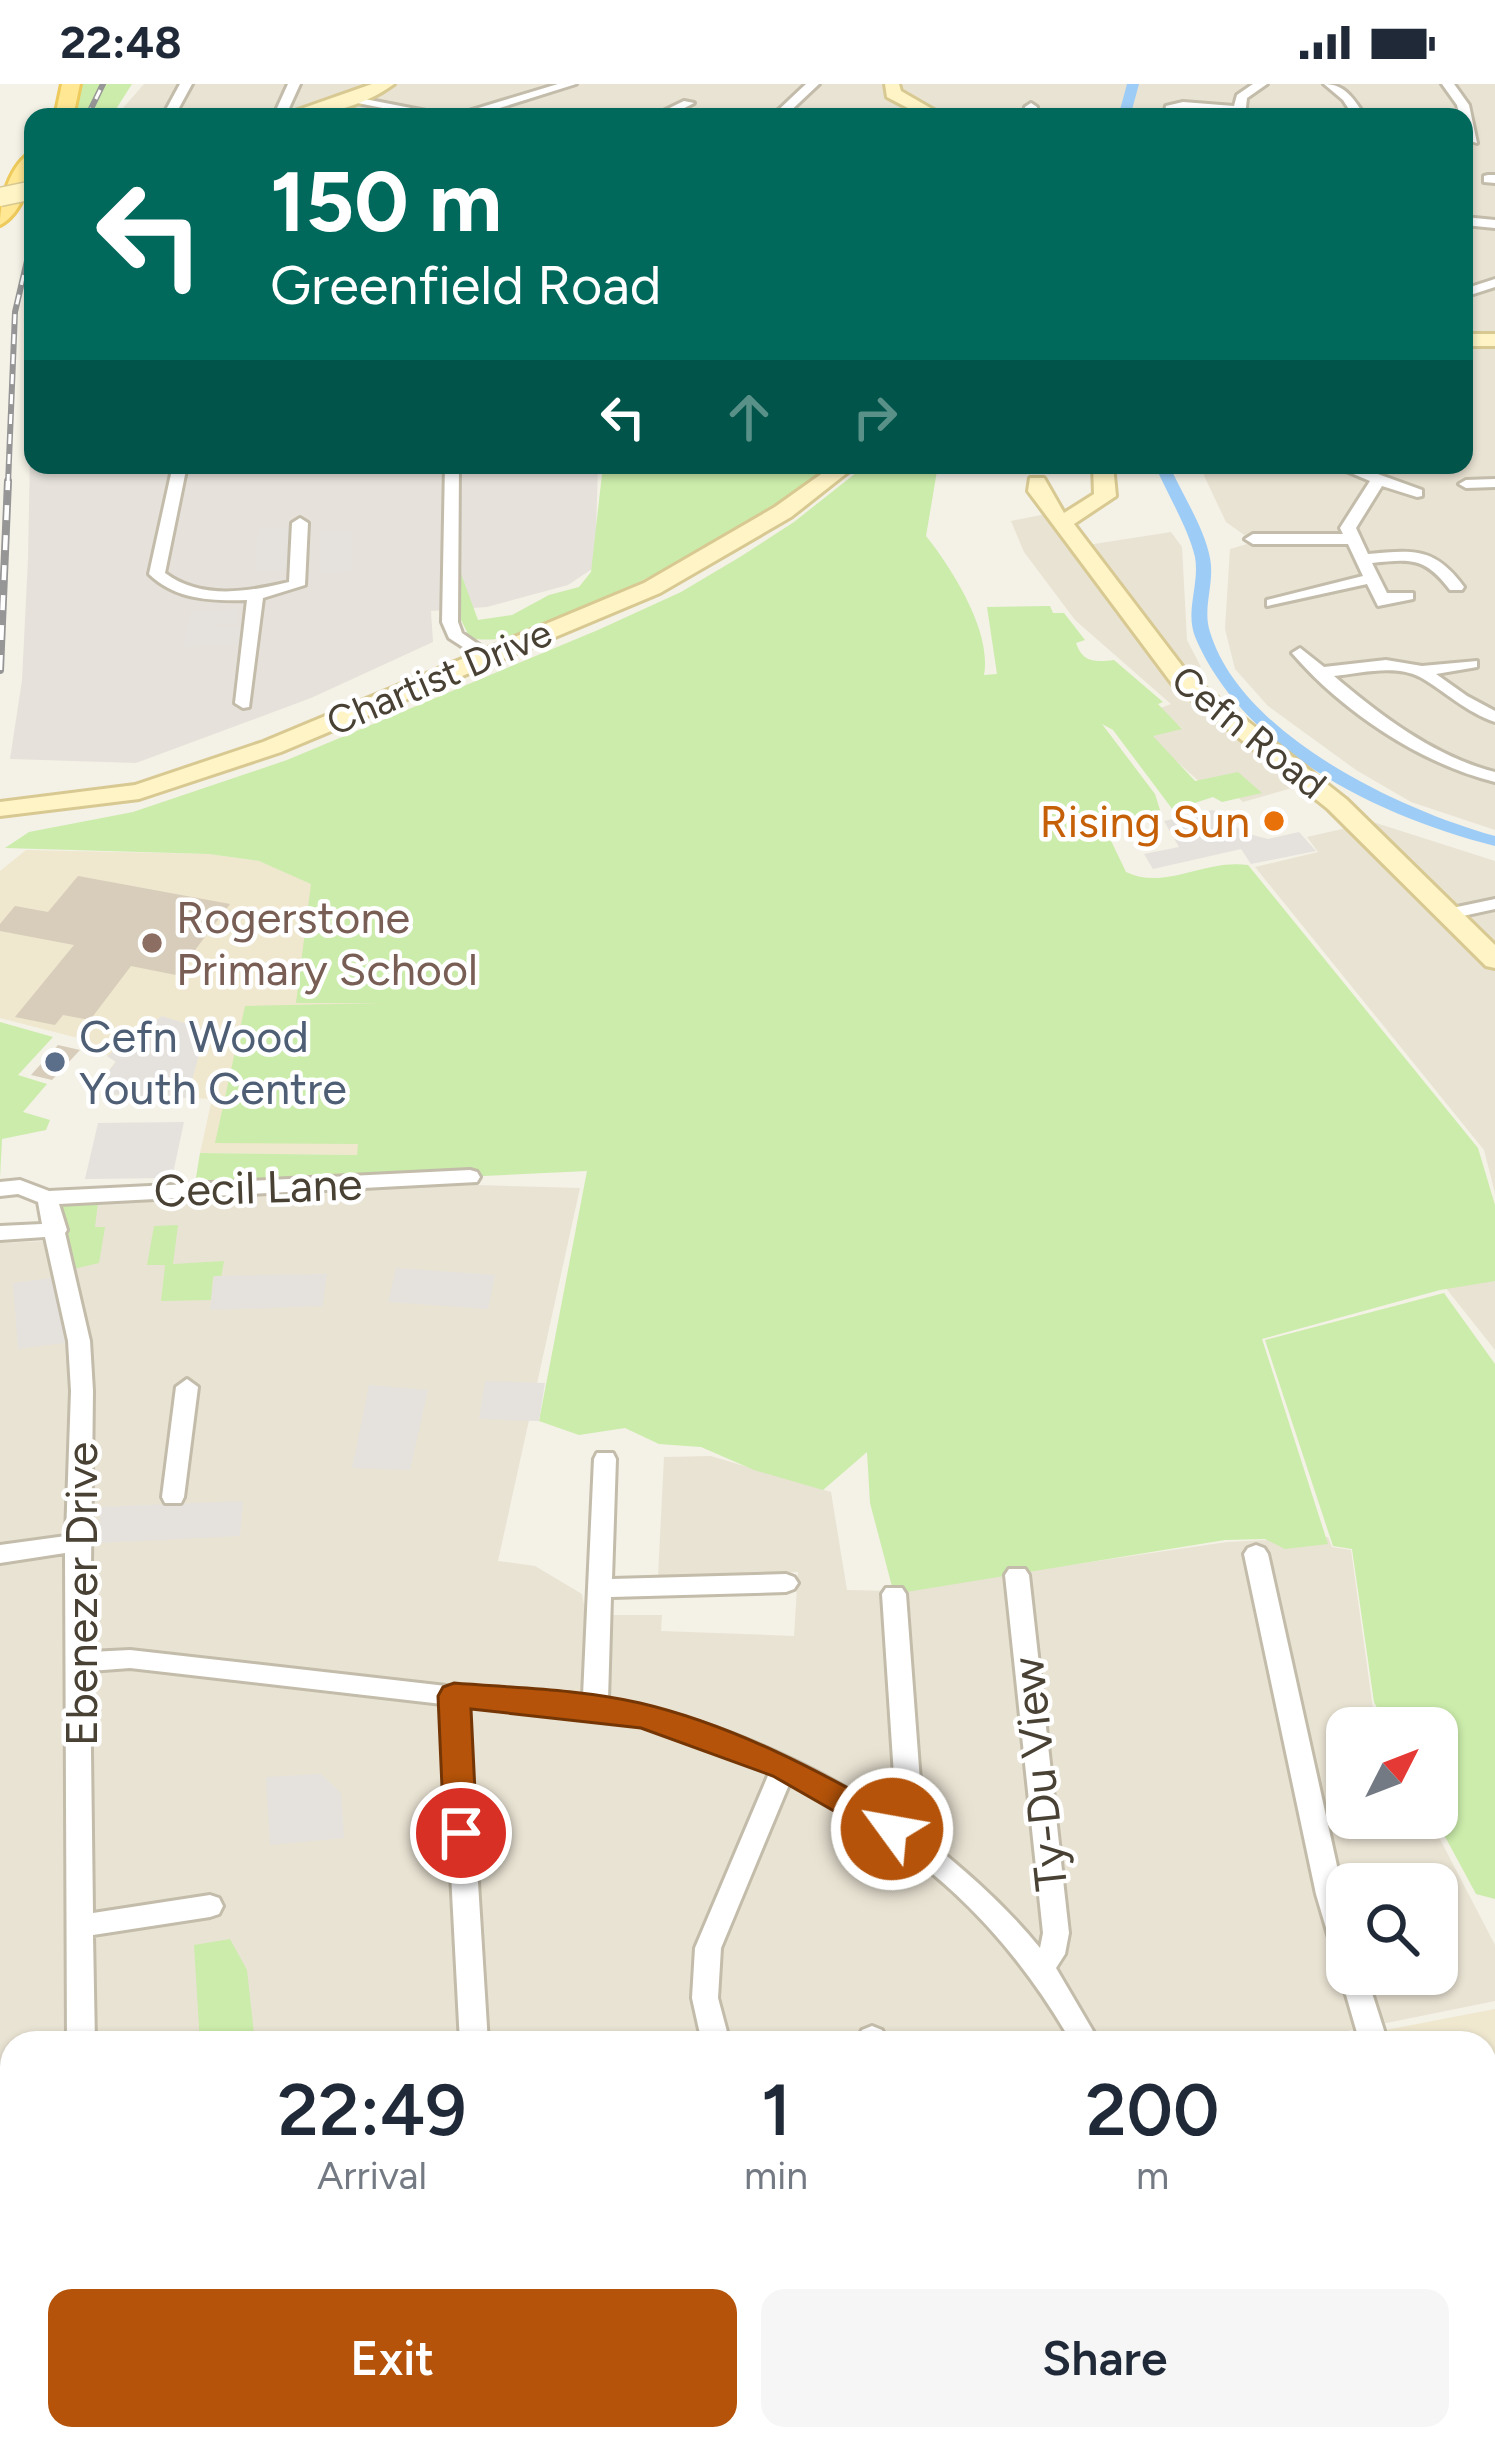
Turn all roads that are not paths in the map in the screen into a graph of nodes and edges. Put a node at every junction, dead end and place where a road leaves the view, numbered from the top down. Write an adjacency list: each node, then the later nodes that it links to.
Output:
1 (386, 84): 7 (main road)
2 (570, 84): 11 (street)
3 (813, 84): 13 (street)
4 (1262, 84): 15 (street)
5 (1330, 84): 16 (street)
6 (887, 85): 14 (main road)
7 (349, 100): 9 (main road); 10 (street)
8 (688, 103): 12 (street)
9 (330, 108)
10 (395, 108)
11 (489, 108)
12 (677, 108)
13 (787, 108)
14 (919, 108)
15 (1240, 108)
16 (1354, 108)
17 (24, 179): 19 (main road)
18 (24, 204): 19 (main road)
19 (4, 228)
20 (178, 474): 36 (street)
21 (452, 474): 40 (street)
22 (834, 474): 40 (main road, Chartist Drive)
23 (1104, 474): 29 (main road)
24 (1366, 474): 25 (street)
25 (1379, 479): 28 (street); 32 (street)
26 (1495, 483): 27 (street)
27 (1466, 484)
28 (1417, 493)
29 (1053, 502): 49 (main road, Cefn Road)
30 (300, 524): 36 (street)
31 (1253, 539): 32 (street)
32 (1350, 539): 33 (street)
33 (1362, 560): 34 (street); 35 (street)
34 (1372, 578): 37 (street); 38 (street)
35 (1456, 587)
36 (255, 595): 44 (street)
37 (1407, 596)
38 (1273, 603)
39 (1300, 652): 43 (street)
40 (486, 657): 47 (main road, Chartist Drive)
41 (1471, 664): 42 (street)
42 (1422, 671): 43 (street); 45 (street)
43 (1319, 673): 46 (street)
44 (243, 703)
45 (1495, 717)
46 (1495, 777)
47 (0, 809)
48 (1495, 904): 49 (street)
49 (1449, 914): 50 (main road, Cefn Road)
50 (1495, 960)
51 (470, 1177): 53 (street, Cecil Lane)
52 (0, 1189): 53 (street)
53 (47, 1198): 54 (street, Ebenezer Drive)
54 (57, 1230): 55 (street); 59 (street, Ebenezer Drive)
55 (0, 1233)
56 (187, 1387): 58 (street)
57 (605, 1459): 64 (street)
58 (173, 1497)
59 (77, 1543): 60 (street); 66 (street, Ebenezer Drive)
60 (0, 1554)
61 (1256, 1554): 71 (street)
62 (1018, 1574): 74 (street, Ty-Du View)
63 (786, 1583): 64 (street)
64 (600, 1588): 68 (street)
65 (894, 1594): 70 (street)
66 (80, 1662): 67 (street); 73 (street, Ebenezer Drive)
67 (454, 1696): 68 (street); 77 (street)
68 (595, 1707): 69 (street)
69 (784, 1767): 70 (street); 78 (street)
70 (892, 1829): 74 (street)
71 (1326, 1880)
72 (210, 1906): 73 (street)
73 (81, 1926): 76 (street, Ebenezer Drive)
74 (1040, 1968): 79 (street)
75 (1359, 1995): 80 (street)
76 (81, 2031)
77 (473, 2031)
78 (713, 2031)
79 (1079, 2031)
80 (1370, 2031)

